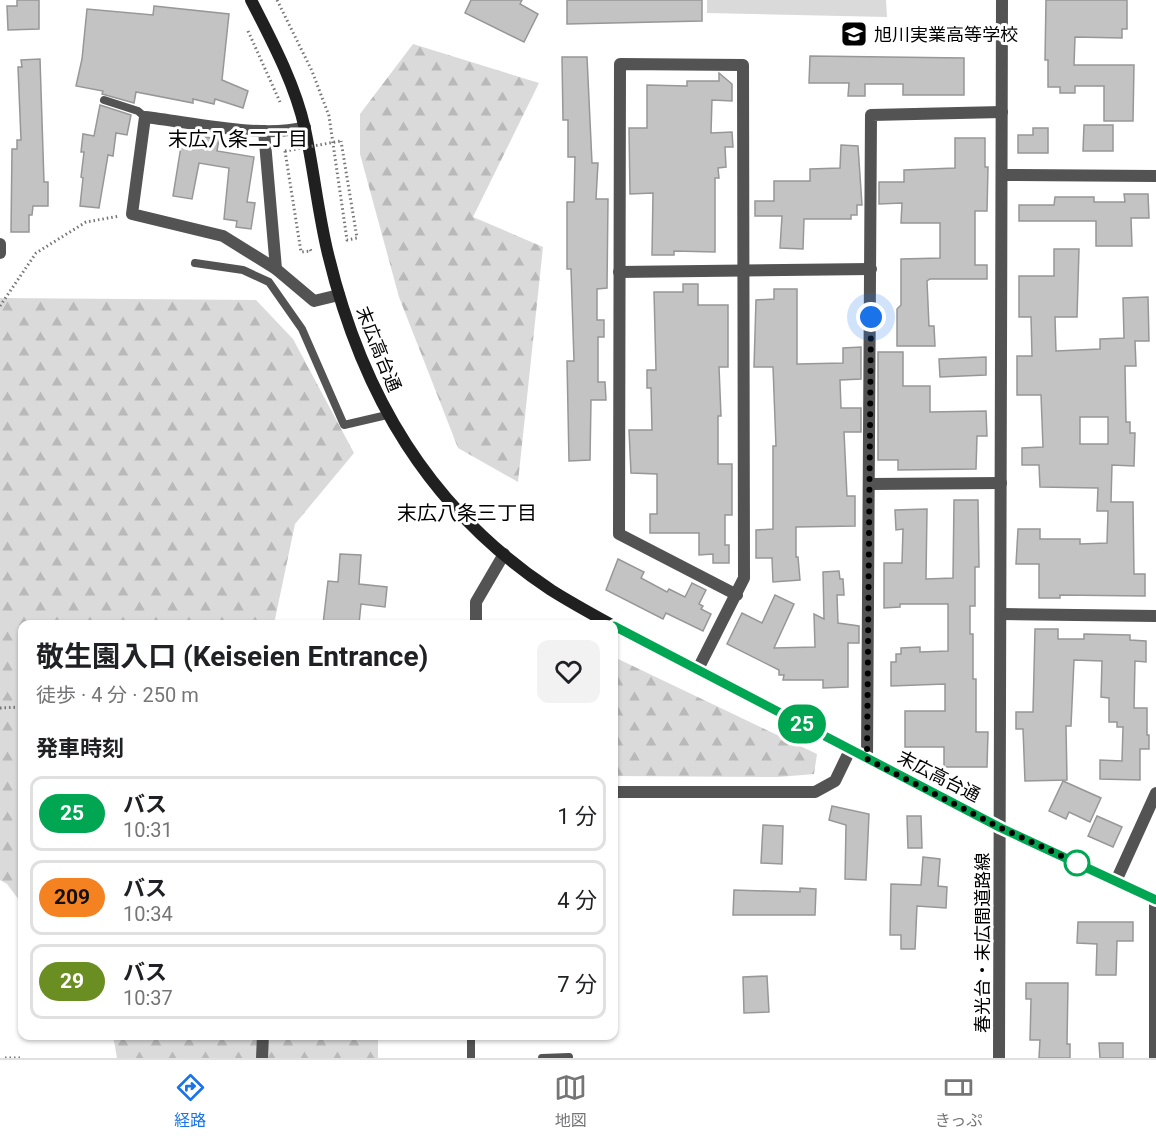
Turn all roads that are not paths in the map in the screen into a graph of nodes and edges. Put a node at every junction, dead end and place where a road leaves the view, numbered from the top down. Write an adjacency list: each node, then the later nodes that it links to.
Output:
1 (250, 0): 6 (street, 末広高台通)
2 (1002, 0): 4 (street, 春光台・末広間道路線)
3 (104, 100): 5 (lane)
4 (1002, 112): 8 (street, 春光台・末広間道路線); 14 (street)
5 (145, 117): 7 (street); 13 (street)
6 (305, 127): 7 (street); 17 (street, 末広高台通)
7 (264, 131): 13 (street)
8 (1002, 175): 9 (street); 19 (street, 春光台・末広間道路線)
9 (1156, 176)
10 (0, 244): 11 (street)
11 (0, 253)
12 (195, 263): 18 (lane)
13 (276, 269): 17 (street)
14 (872, 269): 16 (street); 20 (street)
15 (619, 272): 16 (street); 16 (street); 22 (street)
16 (741, 272): 22 (street)
17 (339, 295): 18 (street, 末広高台通)
18 (387, 415): 21 (street, 末広高台通)
19 (1001, 483): 20 (street); 23 (street, 春光台・末広間道路線)
20 (870, 484): 30 (street)
21 (504, 554): 25 (street); 26 (street, 末広高台通)
22 (737, 595): 28 (street)
23 (1002, 614): 24 (street); 33 (street, 春光台・末広間道路線)
24 (1156, 616)
25 (477, 620)
26 (603, 620)
27 (618, 628): 28 (street, 末広高台通)
28 (698, 669): 29 (street, 末広高台通)
29 (850, 750): 30 (street, 末広高台通); 31 (street)
30 (867, 759): 33 (street, 末広高台通)
31 (618, 792)
32 (1156, 793): 34 (street)
33 (1001, 828): 34 (street, 末広高台通); 42 (street, 春光台・末広間道路線)
34 (1116, 881): 35 (street, 末広高台通)
35 (1156, 900): 43 (street)
36 (262, 1040): 39 (street)
37 (471, 1040): 40 (lane)
38 (569, 1057): 41 (lane)
39 (262, 1058)
40 (471, 1058)
41 (542, 1058)
42 (999, 1058)
43 (1155, 1058)

